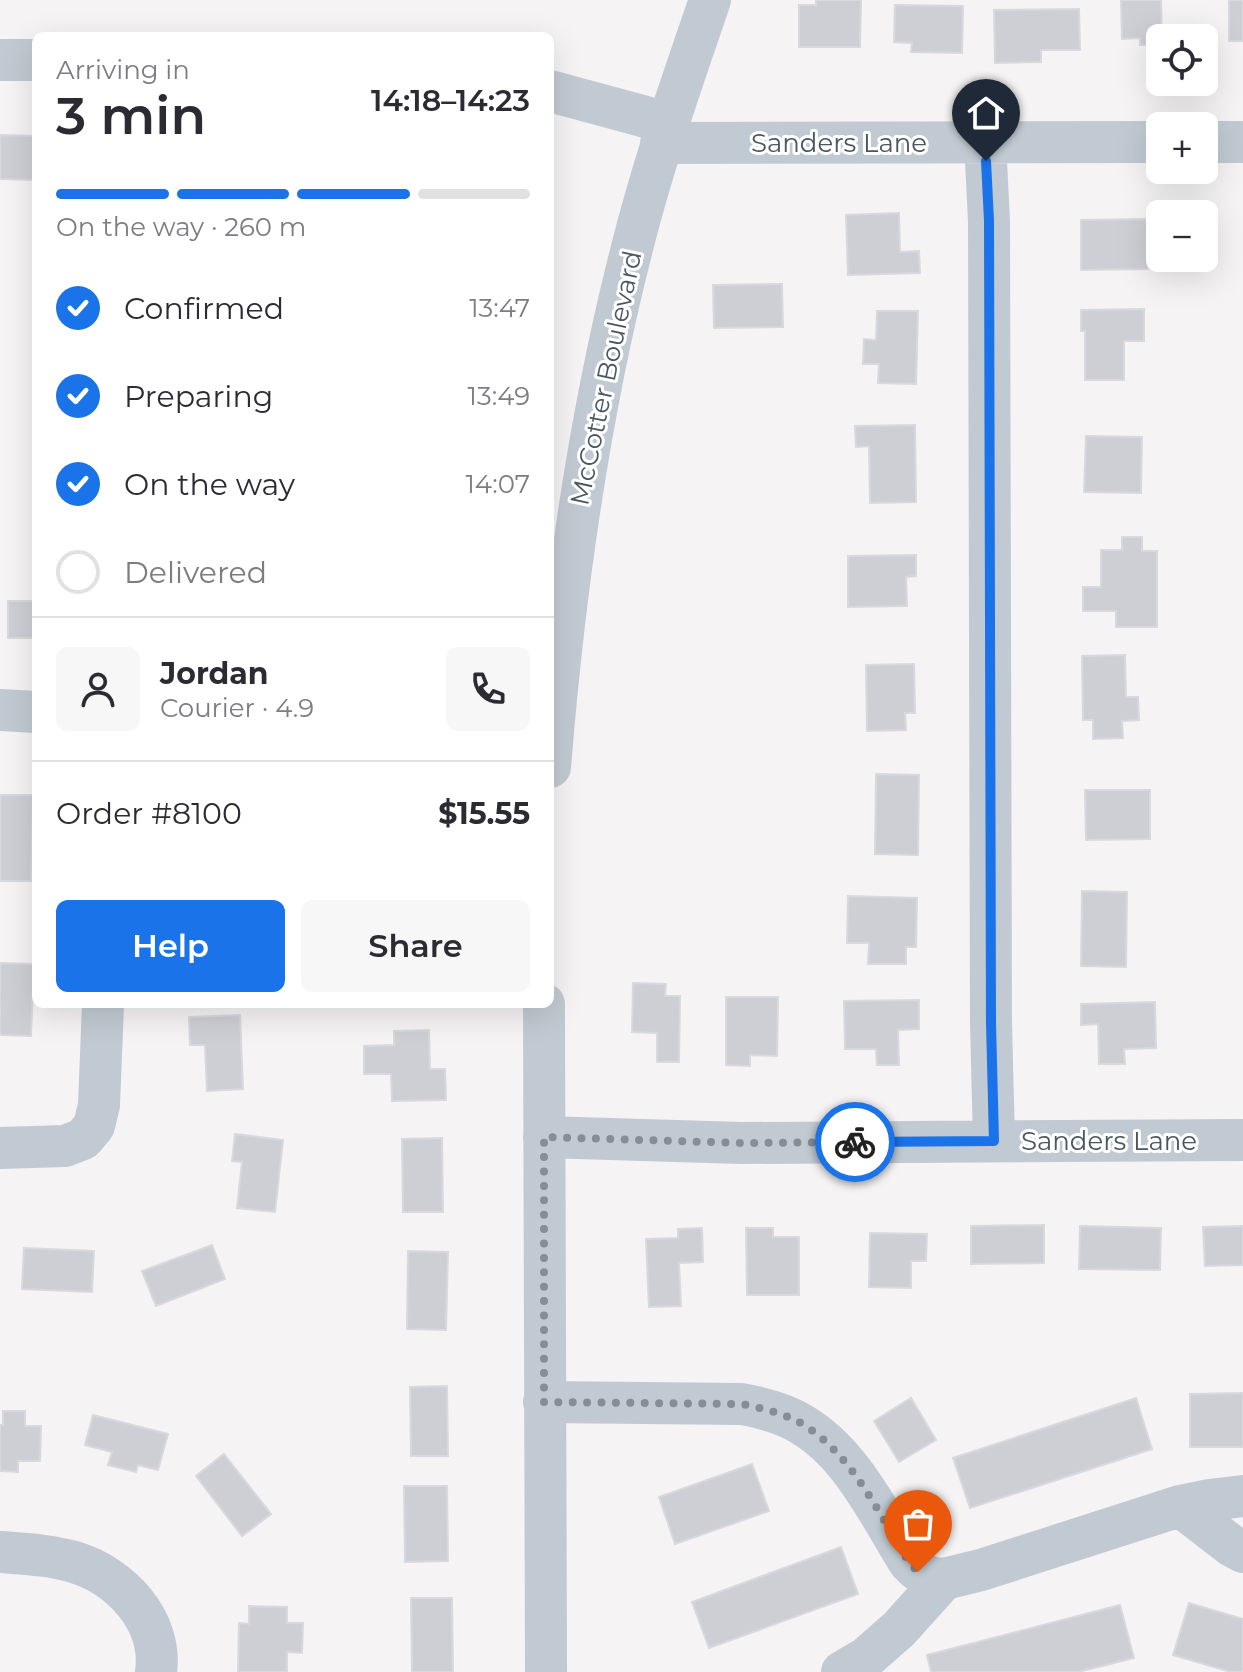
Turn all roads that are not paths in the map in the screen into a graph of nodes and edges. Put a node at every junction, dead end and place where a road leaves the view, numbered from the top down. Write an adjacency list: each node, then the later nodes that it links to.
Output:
1 (710, 0): 5 (street, McCotter Boulevard)
2 (0, 60): 3 (street)
3 (32, 60)
4 (554, 92): 5 (street, Sanders Lane)
5 (664, 133): 6 (street, Sanders Lane); 12 (street, McCotter Boulevard)
6 (983, 142): 7 (street, Sanders Lane); 17 (street)
7 (1146, 142)
8 (1218, 142): 9 (street)
9 (1243, 142)
10 (0, 710): 11 (street)
11 (32, 712)
12 (554, 717)
13 (103, 1008): 18 (street)
14 (544, 1008): 15 (street)
15 (544, 1137): 17 (street, Sanders Lane); 19 (street)
16 (1243, 1140): 17 (street, Sanders Lane)
17 (994, 1141)
18 (0, 1148)
19 (544, 1402): 24 (street); 26 (street)
20 (1243, 1496): 21 (street)
21 (1180, 1506): 23 (street); 24 (street)
22 (0, 1552): 25 (street)
23 (1243, 1552)
24 (944, 1579): 27 (street)
25 (156, 1672)
26 (546, 1672)
27 (842, 1672)

